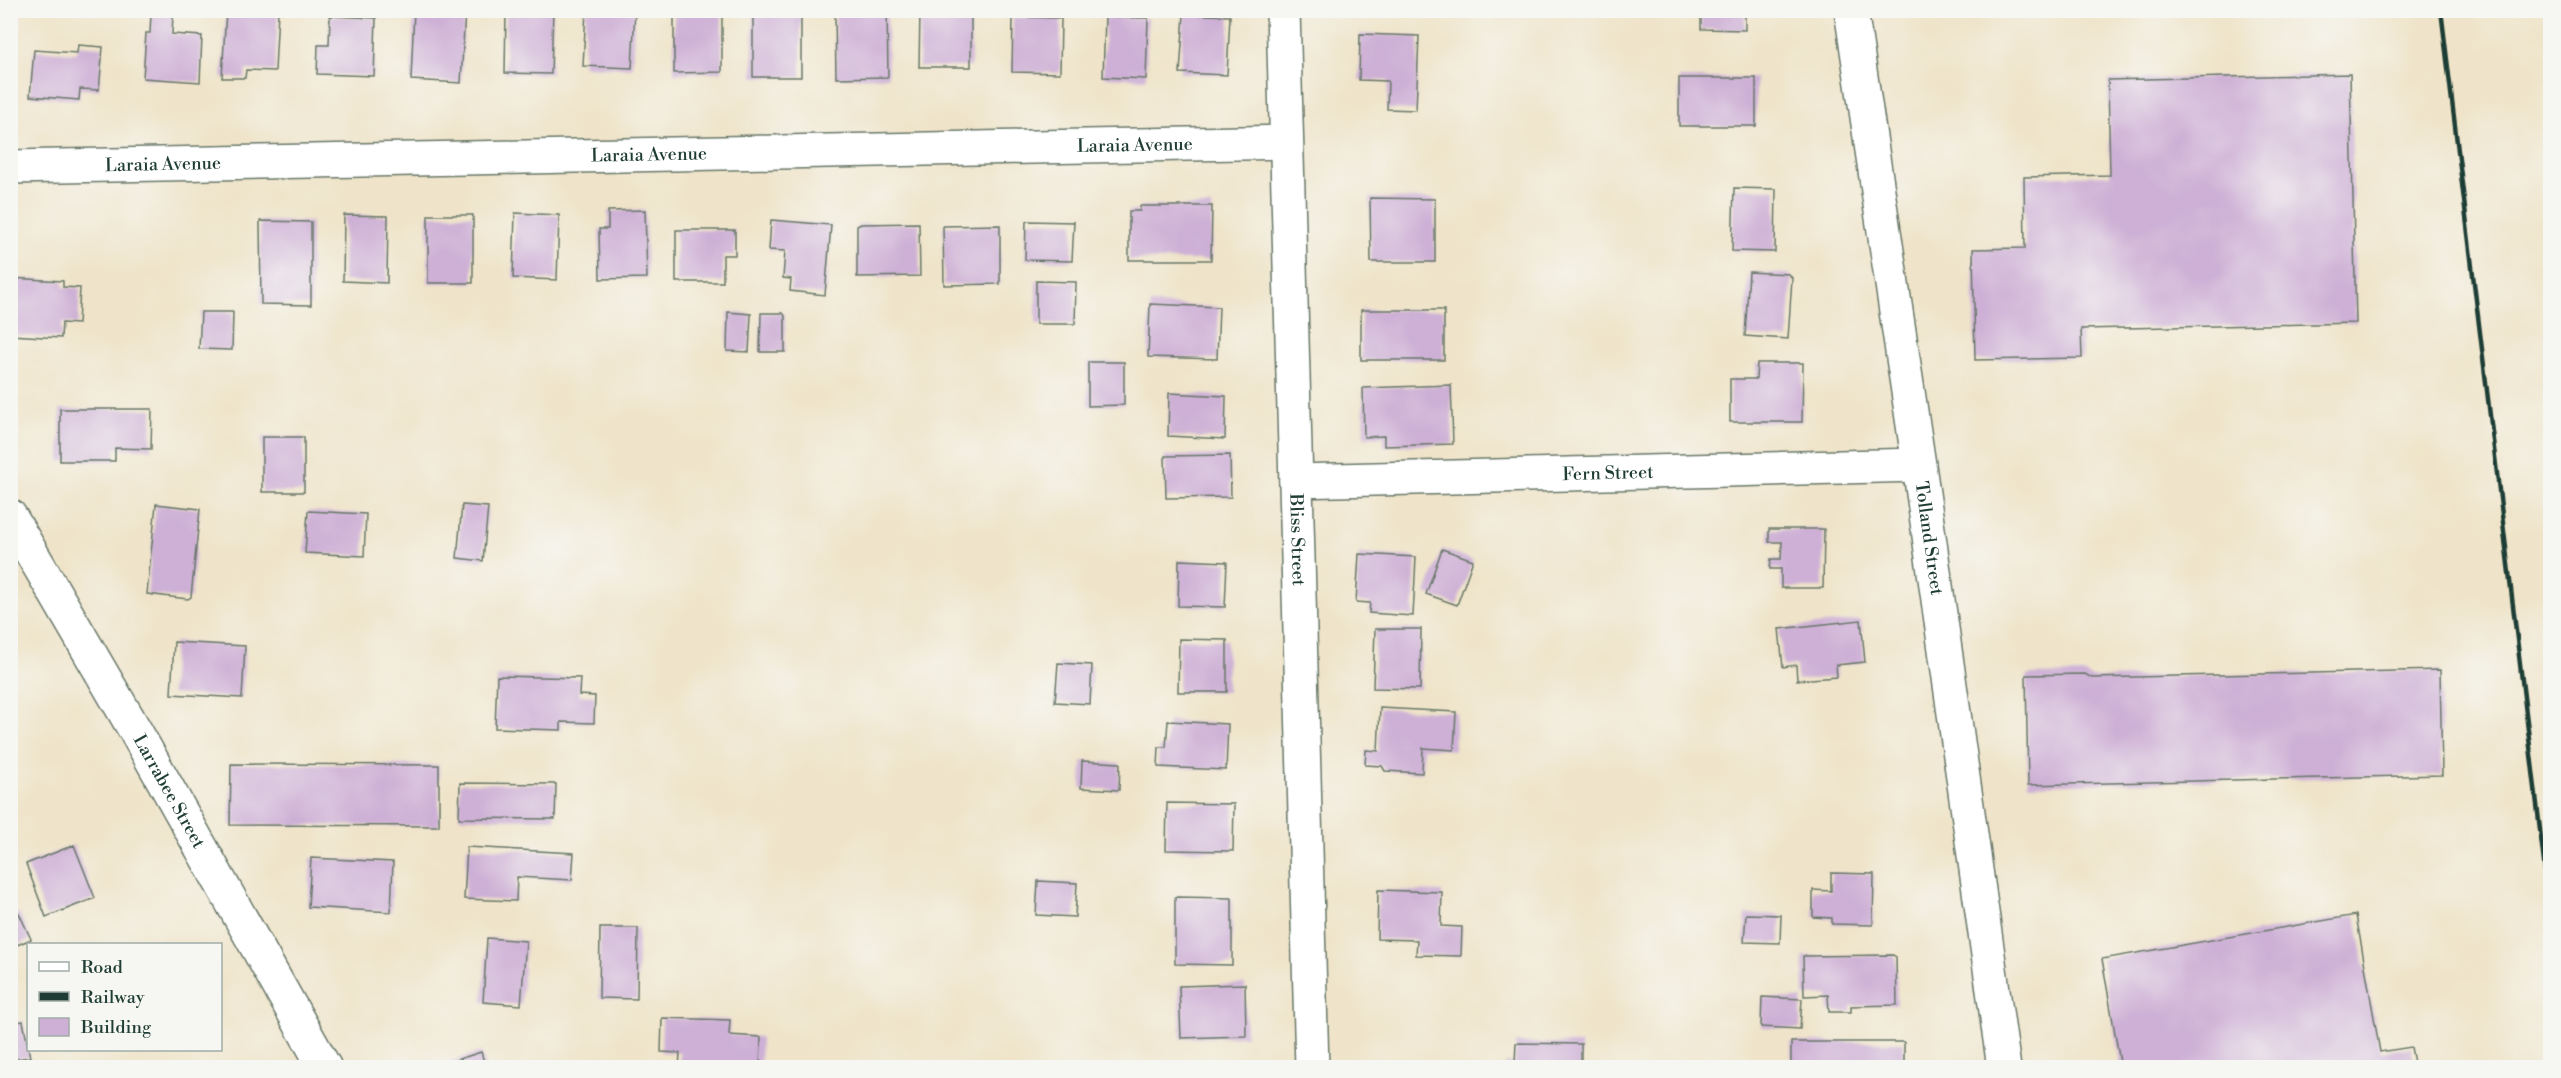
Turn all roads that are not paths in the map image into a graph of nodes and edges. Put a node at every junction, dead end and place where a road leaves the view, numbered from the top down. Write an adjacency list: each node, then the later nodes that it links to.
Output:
1 (1283, 10): 3 (street, Bliss Street)
2 (1851, 10): 5 (street, Tolland Street)
3 (1286, 142): 4 (street, Laraia Avenue); 6 (street, Bliss Street)
4 (10, 167)
5 (1919, 465): 6 (street, Fern Street); 10 (street, Tolland Street)
6 (1296, 481): 9 (street, Bliss Street)
7 (10, 516): 8 (street, Larrabee Street)
8 (325, 1068)
9 (1311, 1068)
10 (2004, 1068)

